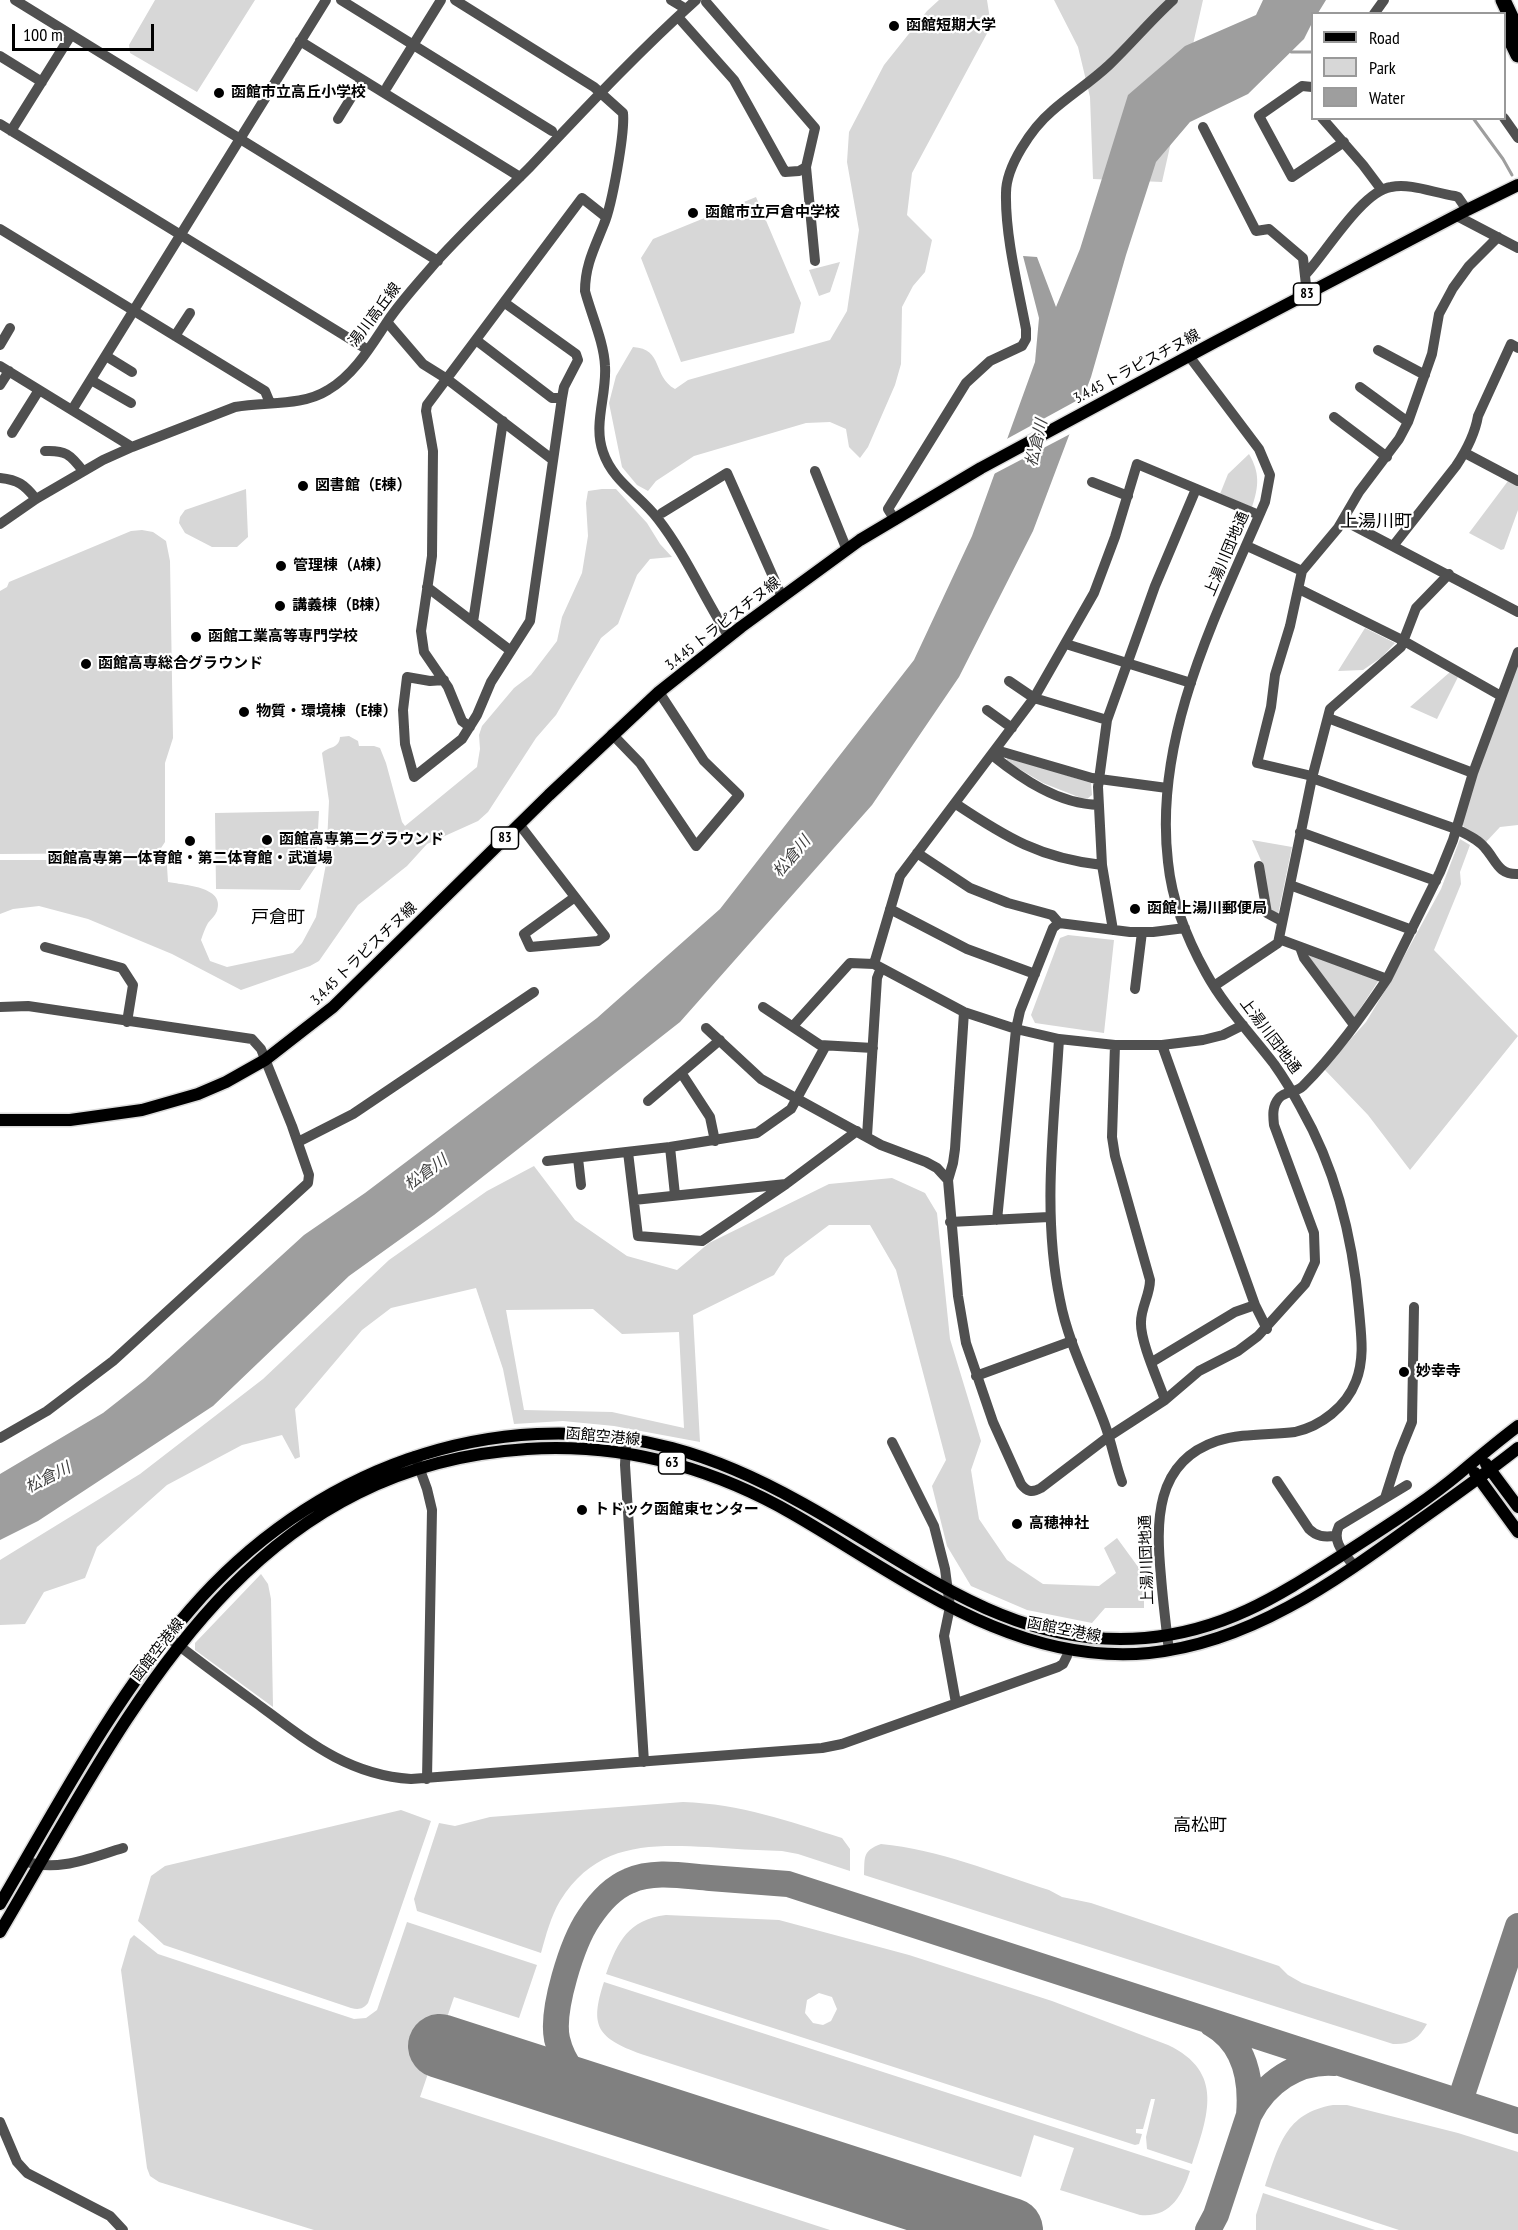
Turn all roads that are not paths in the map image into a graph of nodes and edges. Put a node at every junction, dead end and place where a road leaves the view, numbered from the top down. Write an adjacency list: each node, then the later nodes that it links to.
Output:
1 (15, 0): 13 (street)
2 (326, 0): 14 (street)
3 (341, 0): 15 (street)
4 (441, 0): 15 (street)
5 (455, 0): 22 (street)
6 (671, 0): 10 (street)
7 (1173, 0): 91 (street)
8 (1503, 0): 12 (highway)
9 (701, 1): 10 (street, 湯川高丘線); 33 (street)
10 (682, 13): 22 (street, 湯川高丘線); 33 (street)
11 (1506, 30): 17 (highway)
12 (1518, 32)
13 (71, 34): 19 (street); 31 (street)
14 (300, 41): 18 (street); 31 (street)
15 (413, 45): 20 (street); 29 (street)
16 (0, 56): 19 (street)
17 (1518, 56)
18 (362, 80): 23 (street); 34 (street)
19 (42, 82): 28 (street)
20 (387, 87)
21 (1311, 87): 32 (street)
22 (602, 92): 34 (street, 湯川高丘線); 38 (street)
23 (338, 119)
24 (1324, 120): 32 (street)
25 (1505, 120): 30 (street)
26 (0, 124): 28 (street)
27 (1203, 127): 45 (street)
28 (11, 131): 40 (street)
29 (552, 131)
30 (1518, 138)
31 (240, 139): 40 (street); 43 (street)
32 (1344, 142): 36 (street)
33 (806, 167): 44 (street)
34 (520, 177): 43 (street, 湯川高丘線)
35 (1518, 185): 37 (main road, 3.4.45 トラピスチヌ線 / 83)
36 (1382, 189): 37 (street); 45 (street)
37 (1462, 213): 41 (street); 46 (main road, 3.4.45 トラピスチヌ線 / 83)
38 (606, 217): 47 (street); 104 (street)
39 (0, 229): 48 (street)
40 (180, 235): 48 (street); 57 (street)
41 (1498, 237): 42 (street); 62 (street)
42 (1518, 248)
43 (438, 261): 50 (street, 湯川高丘線)
44 (815, 261)
45 (1305, 275): 46 (street)
46 (1307, 294): 59 (main road, 3.4.45 トラピスチヌ線 / 83)
47 (505, 303): 53 (street); 68 (street)
48 (134, 311): 52 (street); 58 (street)
49 (190, 312): 52 (street)
50 (387, 322): 57 (street, 湯川高丘線); 63 (street)
51 (10, 328): 54 (street)
52 (175, 336): 70 (street)
53 (476, 340): 63 (street); 68 (street)
54 (0, 345)
55 (1518, 348): 78 (street)
56 (1378, 350): 62 (street)
57 (368, 351): 70 (street, 湯川高丘線)
58 (106, 356): 61 (street); 64 (street)
59 (1189, 356): 90 (street, 上湯川団地通); 91 (main road, 3.4.45 トラピスチヌ線 / 83)
60 (4, 368): 65 (street); 67 (street)
61 (132, 372)
62 (1425, 375): 74 (street)
63 (447, 379): 73 (street); 99 (street)
64 (91, 380): 69 (street); 71 (street)
65 (0, 385)
66 (1360, 387): 74 (street)
67 (39, 390): 71 (street); 75 (street)
68 (562, 398): 80 (street)
69 (131, 403)
70 (270, 403): 76 (street, 湯川高丘線)
71 (72, 410): 76 (street)
72 (1334, 417): 79 (street)
73 (503, 421): 80 (street); 103 (street)
74 (1408, 422): 79 (street)
75 (12, 433)
76 (132, 447): 81 (street, 湯川高丘線)
77 (45, 451): 81 (street)
78 (1465, 453): 84 (street); 95 (street)
79 (1387, 457): 92 (street)
80 (553, 460): 107 (street)
81 (83, 471): 88 (street, 湯川高丘線)
82 (815, 471): 96 (street)
83 (0, 478): 88 (street)
84 (1518, 481)
85 (1092, 482): 87 (street)
86 (1196, 489): 87 (street); 90 (street); 109 (street)
87 (1128, 496): 106 (street)
88 (36, 499): 93 (street, 湯川高丘線)
89 (662, 513): 101 (street)
90 (1259, 516): 94 (street, 上湯川団地通)
91 (895, 520): 96 (main road, 3.4.45 トラピスチヌ線 / 83)
92 (1343, 520): 95 (street); 97 (street)
93 (0, 524)
94 (1246, 546): 97 (street); 112 (street, 上湯川団地通)
95 (1393, 546): 98 (street)
96 (847, 550): 101 (main road, 3.4.45 トラピスチヌ線 / 83)
97 (1302, 571): 100 (street)
98 (1449, 574): 102 (street); 105 (street)
99 (427, 587): 103 (street); 110 (street)
100 (1299, 589): 105 (street); 124 (street)
101 (782, 597): 104 (main road, 3.4.45 トラピスチヌ線 / 83)
102 (1518, 612)
103 (473, 622): 107 (street)
104 (729, 637): 113 (main road, 3.4.45 トラピスチヌ線 / 83)
105 (1404, 641): 114 (street); 117 (street)
106 (1066, 644): 109 (street); 115 (street)
107 (511, 651): 119 (street)
108 (1518, 652): 114 (street)
109 (1126, 663): 112 (street); 118 (street)
110 (444, 680): 119 (street); 119 (street)
111 (1009, 681): 115 (street)
112 (1191, 683): 126 (street, 上湯川団地通)
113 (659, 692): 121 (main road, 3.4.45 トラピスチヌ線 / 83); 121 (street)
114 (1501, 696): 123 (street)
115 (1034, 698): 118 (street); 120 (street)
116 (987, 710): 120 (street)
117 (1328, 718): 123 (street); 124 (street)
118 (1107, 720): 125 (street)
119 (470, 727)
120 (1012, 728): 122 (street)
121 (612, 734): 129 (main road, 3.4.45 トラピスチヌ線 / 83)
122 (994, 752): 125 (street); 127 (street); 128 (street)
123 (1473, 772): 130 (street)
124 (1312, 777): 130 (street); 131 (street)
125 (1099, 780): 126 (street); 128 (street)
126 (1167, 788): 142 (street, 上湯川団地通)
127 (956, 804): 132 (street); 133 (street)
128 (1099, 805): 133 (street)
129 (519, 824): 138 (street); 170 (main road, 3.4.45 トラピスチヌ線 / 83)
130 (1456, 829): 135 (street); 136 (street)
131 (1300, 832): 136 (street); 137 (street)
132 (917, 853): 139 (street); 141 (street)
133 (1102, 865): 143 (street)
134 (1258, 866): 140 (street)
135 (1518, 874)
136 (1436, 881): 144 (street)
137 (1290, 885): 140 (street); 144 (street)
138 (575, 897): 138 (street)
139 (890, 909): 149 (street); 150 (street)
140 (1282, 921): 146 (street)
141 (1059, 923): 143 (street); 150 (street)
142 (1185, 928): 145 (street); 152 (street, 上湯川団地通)
143 (1113, 930): 145 (street)
144 (1412, 930): 151 (street)
145 (1142, 932): 153 (street)
146 (1279, 939): 148 (street); 152 (street)
147 (45, 947): 158 (street)
148 (1300, 947): 151 (street); 160 (street)
149 (877, 966): 157 (street); 161 (street); 169 (street)
150 (1035, 974): 163 (street)
151 (1387, 978): 160 (street)
152 (1214, 986): 159 (street, 上湯川団地通)
153 (1135, 989)
154 (534, 992): 178 (street)
155 (763, 1006): 161 (street)
156 (0, 1007): 158 (street)
157 (964, 1012): 163 (street); 183 (street)
158 (127, 1022): 170 (street)
159 (1243, 1025): 167 (street); 172 (street, 上湯川団地通)
160 (1354, 1025): 172 (street)
161 (793, 1026): 168 (street)
162 (706, 1028): 165 (street)
163 (1016, 1029): 164 (street); 189 (street)
164 (1059, 1039): 166 (street); 188 (street)
165 (720, 1040): 171 (street); 174 (street)
166 (1115, 1045): 167 (street); 195 (street)
167 (1162, 1045): 191 (street)
168 (825, 1047): 169 (street); 174 (street)
169 (873, 1048): 176 (street)
170 (266, 1060): 175 (main road, 3.4.45 トラピスチヌ線 / 83); 178 (street)
171 (682, 1074): 173 (street); 177 (street)
172 (1292, 1092): 193 (street); 221 (street, 上湯川団地通)
173 (648, 1101)
174 (795, 1103): 176 (street); 177 (street)
175 (0, 1120)
176 (856, 1135): 183 (street); 185 (street)
177 (715, 1141): 179 (street)
178 (298, 1142): 200 (street)
179 (670, 1147): 180 (street); 186 (street)
180 (628, 1152): 181 (street); 187 (street)
181 (578, 1158): 182 (street); 184 (street)
182 (547, 1161)
183 (948, 1180): 190 (street)
184 (580, 1185)
185 (786, 1185): 186 (street); 187 (street)
186 (675, 1195): 187 (street)
187 (634, 1200)
188 (1049, 1217): 189 (street); 194 (street)
189 (997, 1220): 190 (street)
190 (950, 1222): 196 (street)
191 (1255, 1305): 193 (street); 195 (street)
192 (1414, 1307): 213 (street)
193 (1267, 1329): 197 (street)
194 (1072, 1341): 196 (street); 199 (street)
195 (1152, 1362): 197 (street)
196 (976, 1376): 199 (street)
197 (1165, 1400): 199 (street)
198 (1518, 1426): 206 (main road, 函館空港線)
199 (1108, 1437): 211 (street)
200 (0, 1438)
201 (627, 1439): 204 (street); 205 (main road, 函館空港線 / 63); 219 (main road, 函館空港線 / 63)
202 (892, 1442): 219 (street)
203 (1518, 1448): 208 (main road, 函館空港線)
204 (625, 1453): 207 (main road, 函館空港線 / 63); 220 (main road, 函館空港線 / 63); 227 (street)
205 (415, 1456): 207 (street); 222 (main road, 函館空港線 / 63)
206 (1475, 1460): 208 (main road); 209 (main road); 217 (main road, 函館空港線 / 63)
207 (419, 1469): 223 (main road, 函館空港線 / 63); 228 (street)
208 (1490, 1469): 209 (main road, 函館空港線 / 63); 214 (main road)
209 (1478, 1478): 215 (main road); 218 (main road, 函館空港線 / 63)
210 (1277, 1481): 216 (street)
211 (1122, 1482)
212 (1407, 1485): 213 (street)
213 (1385, 1498): 216 (street)
214 (1518, 1507)
215 (1518, 1532)
216 (1335, 1536): 217 (street)
217 (1344, 1553): 218 (street); 221 (main road, 函館空港線 / 63)
218 (1353, 1566): 224 (main road, 函館空港線 / 63)
219 (948, 1591): 220 (street); 221 (main road, 函館空港線 / 63)
220 (950, 1607): 224 (main road, 函館空港線 / 63); 226 (street)
221 (1167, 1635): 224 (street, 上湯川団地通)
222 (168, 1637): 223 (street); 231 (main road, 函館空港線 / 63)
223 (178, 1645): 228 (street); 232 (main road, 函館空港線 / 63)
224 (1169, 1651)
225 (1067, 1656): 226 (street)
226 (956, 1703): 227 (street)
227 (644, 1762): 228 (street)
228 (427, 1779)
229 (123, 1848): 230 (street)
230 (85, 1858): 232 (street); 233 (street)
231 (25, 1861): 232 (street); 234 (main road, 函館空港線 / 63)
232 (38, 1866): 235 (main road, 函館空港線 / 63)
233 (87, 1870)
234 (0, 1904)
235 (1, 1927)
236 (0, 2122): 237 (street)
237 (123, 2230)

